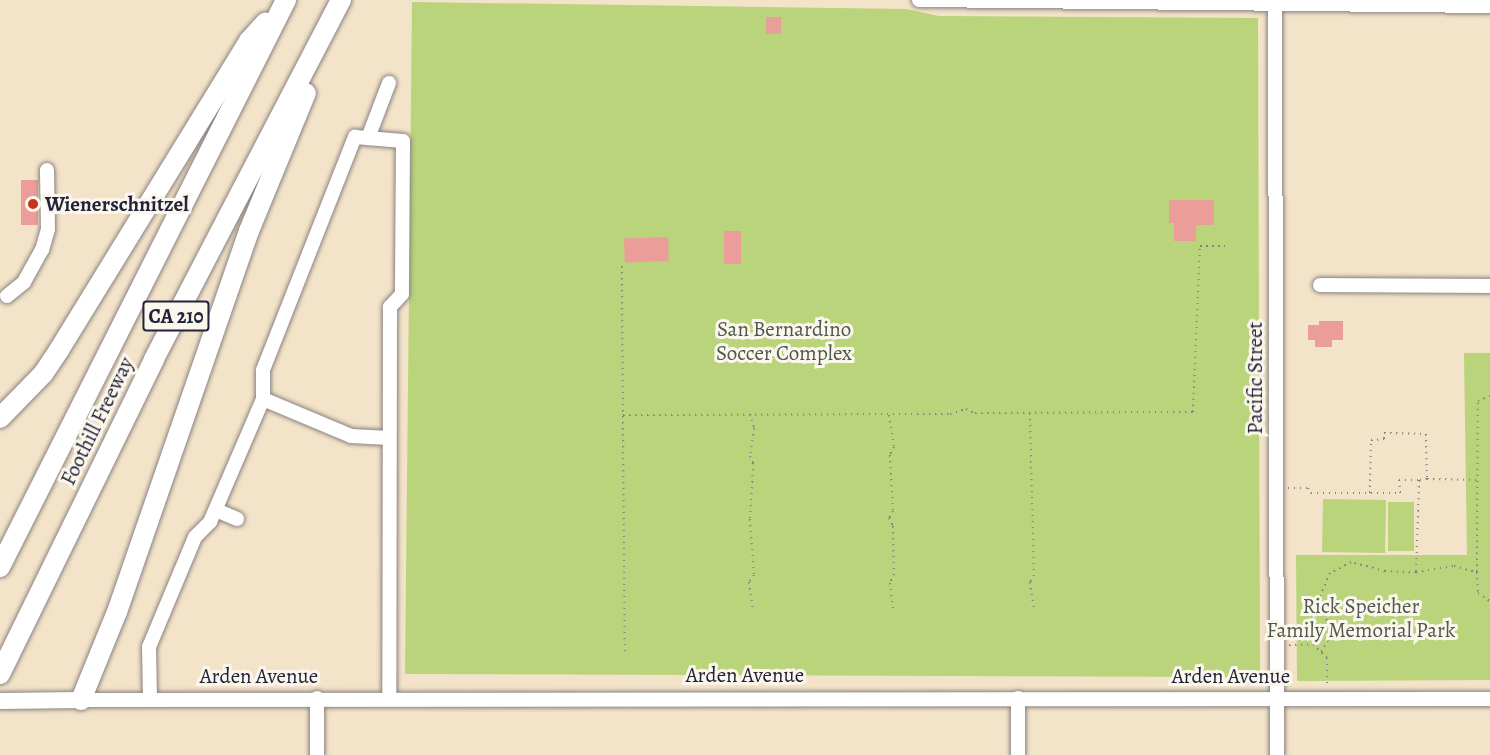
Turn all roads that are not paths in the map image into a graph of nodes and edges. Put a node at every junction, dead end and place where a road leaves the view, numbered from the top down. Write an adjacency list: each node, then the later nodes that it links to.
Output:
1 (286, 0): 16 (highway); 20 (highway, Foothill Freeway / CA 210)
2 (341, 0): 21 (highway, Foothill Freeway / CA 210)
3 (346, 0): 28 (highway)
4 (919, 0): 5 (street)
5 (1113, 2): 6 (street)
6 (1275, 3): 7 (street); 25 (street, Pacific Street)
7 (1468, 3): 8 (street)
8 (1490, 6)
9 (389, 83): 10 (street)
10 (368, 138): 15 (street); 17 (street)
11 (47, 170): 14 (street)
12 (1320, 285): 13 (street)
13 (1490, 286)
14 (7, 296)
15 (263, 399): 17 (street); 18 (street)
16 (0, 418)
17 (389, 438): 23 (street)
18 (216, 510): 19 (street); 26 (street)
19 (237, 519)
20 (0, 567)
21 (0, 674)
22 (317, 698): 23 (street, Arden Avenue); 26 (street, Arden Avenue); 30 (street)
23 (389, 698): 24 (street, Arden Avenue)
24 (1018, 698): 25 (street, Arden Avenue); 31 (street)
25 (1277, 698): 27 (street, Arden Avenue); 32 (street, Pacific Street)
26 (150, 699): 28 (street, Arden Avenue)
27 (1490, 699)
28 (81, 700): 29 (main road, Arden Avenue)
29 (0, 701)
30 (317, 755)
31 (1018, 755)
32 (1277, 755)

